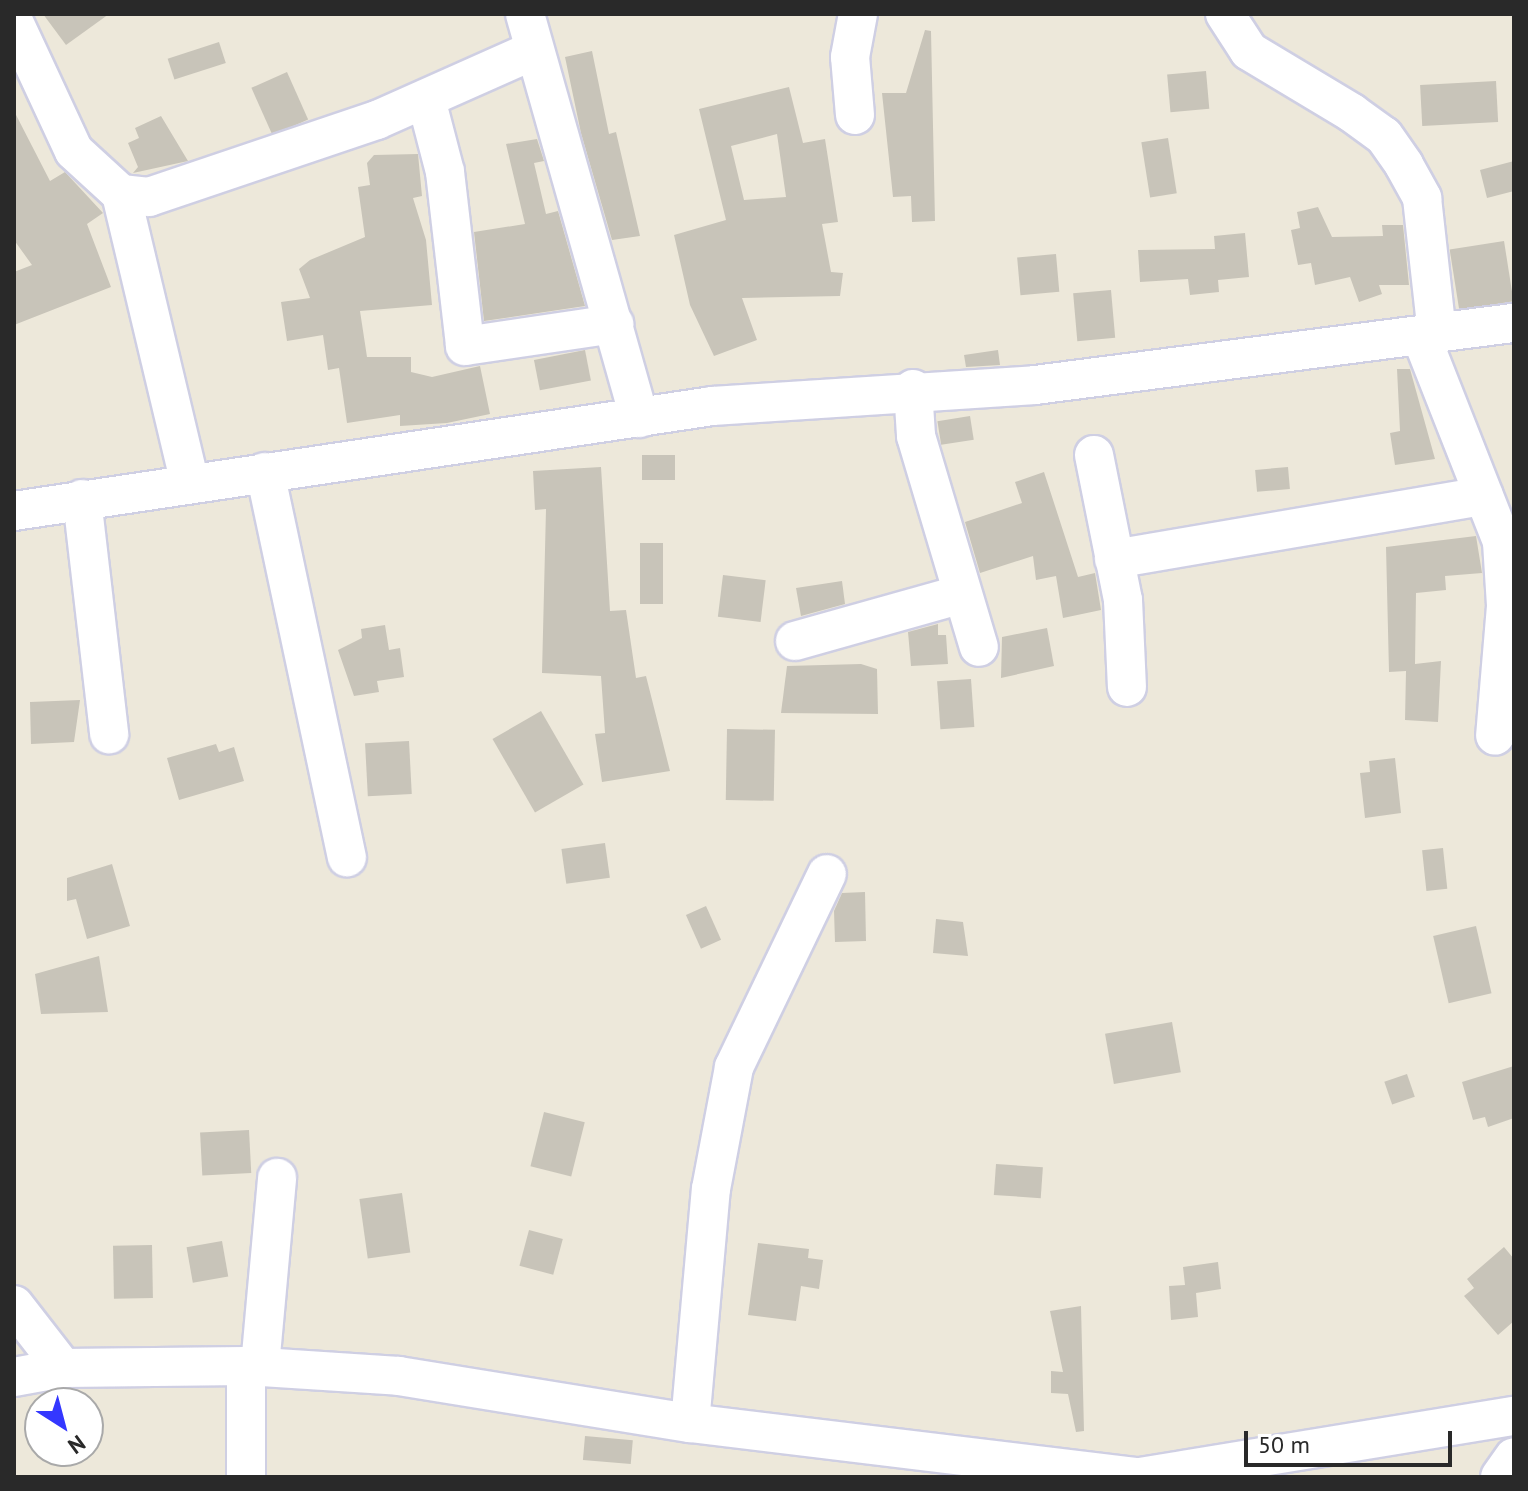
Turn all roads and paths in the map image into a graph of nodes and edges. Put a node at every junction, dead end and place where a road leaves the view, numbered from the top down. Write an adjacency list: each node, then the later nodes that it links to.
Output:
1 (858, 14): 6 (street)
2 (1225, 14): 10 (street)
3 (14, 22): 7 (street)
4 (529, 32): 5 (street); 9 (street)
5 (426, 99): 7 (street); 9 (street)
6 (855, 115)
7 (121, 194): 15 (street)
8 (1514, 323): 10 (street)
9 (614, 324): 12 (street)
10 (1429, 335): 11 (street); 16 (street)
11 (913, 389): 12 (street); 20 (street)
12 (639, 418): 14 (street)
13 (1094, 455): 19 (street)
14 (265, 472): 15 (street); 26 (street)
15 (189, 479): 17 (street)
16 (1484, 496): 19 (street); 25 (street)
17 (82, 499): 18 (street); 24 (street)
18 (14, 511)
19 (1114, 559): 23 (street)
20 (962, 594): 21 (street); 22 (street)
21 (795, 641)
22 (979, 647)
23 (1127, 687)
24 (109, 734)
25 (1495, 736)
26 (347, 857)
27 (827, 874): 34 (street)
28 (277, 1178): 30 (street)
29 (14, 1305): 31 (street)
30 (253, 1366): 31 (street); 34 (street); 36 (street)
31 (63, 1368): 32 (street)
32 (14, 1377)
33 (1514, 1416): 37 (street)
34 (690, 1423): 37 (street)
35 (1514, 1457): 38 (street)
36 (246, 1477)
37 (1138, 1477)
38 (1500, 1477)

